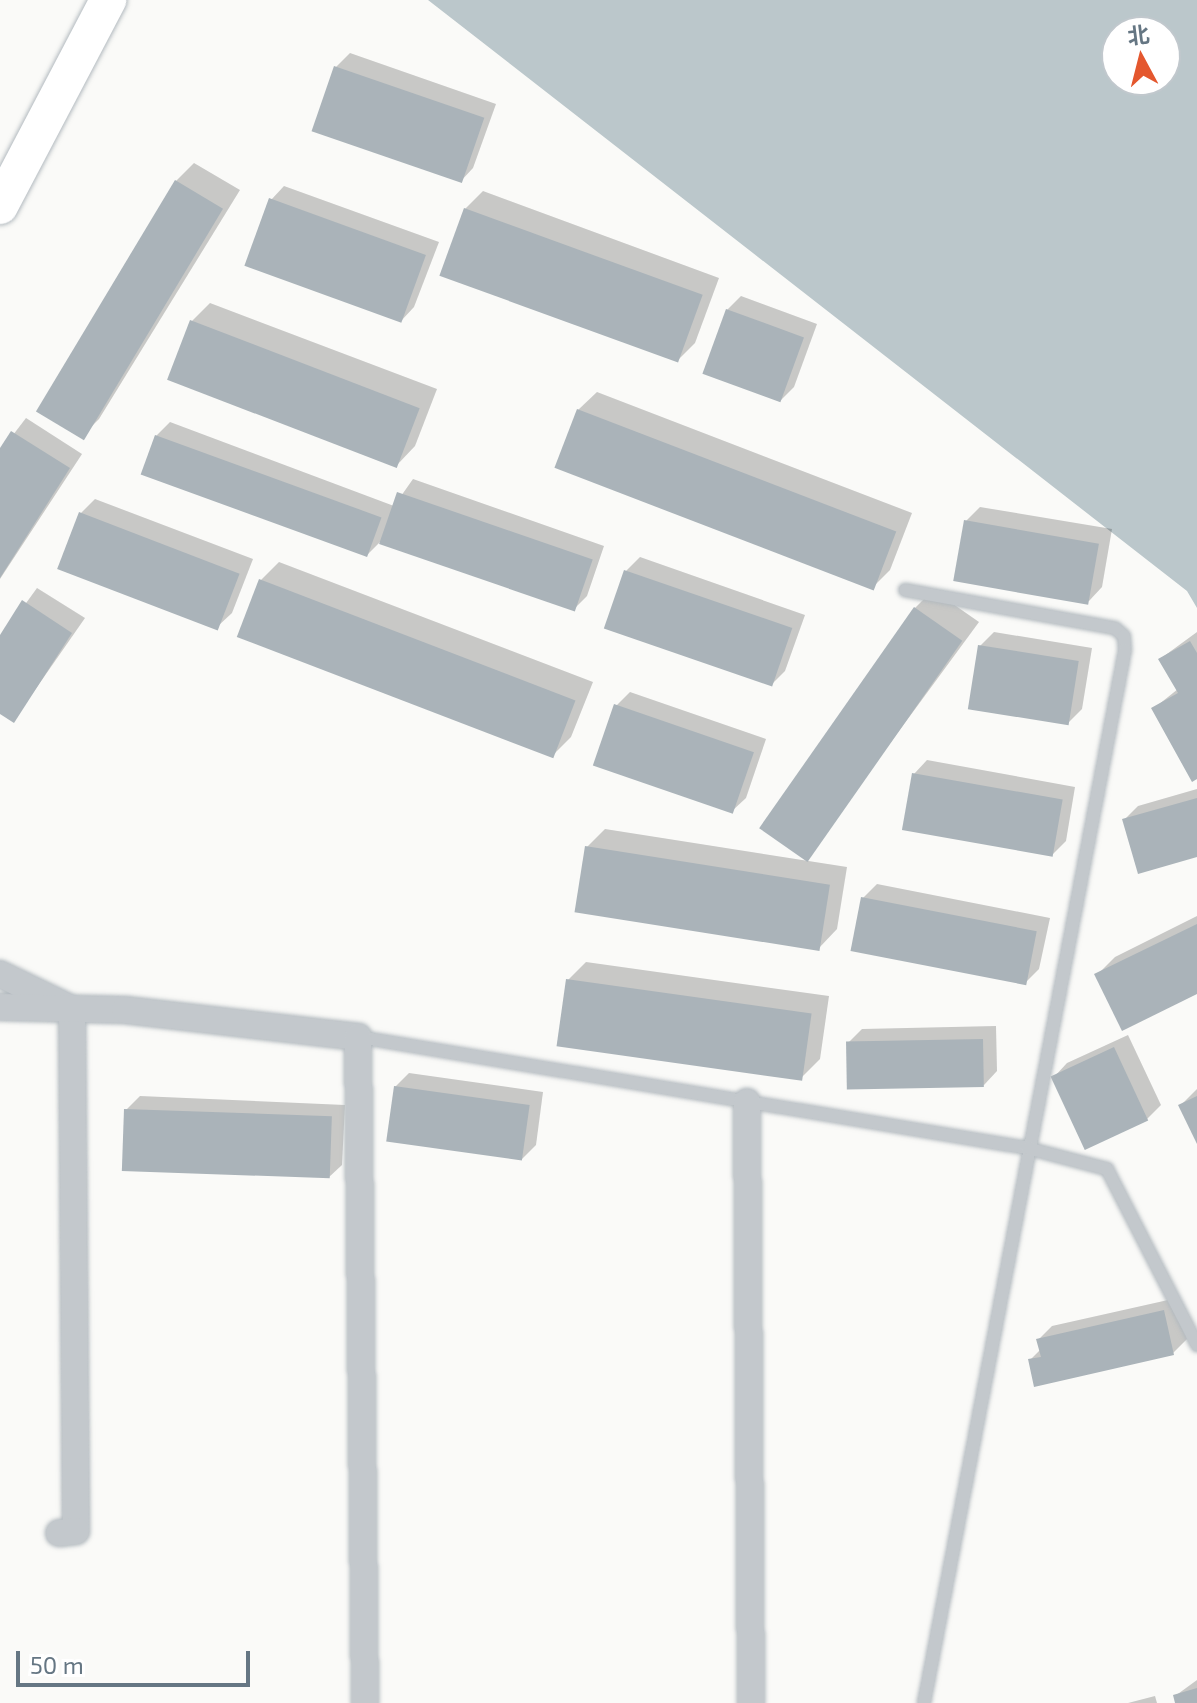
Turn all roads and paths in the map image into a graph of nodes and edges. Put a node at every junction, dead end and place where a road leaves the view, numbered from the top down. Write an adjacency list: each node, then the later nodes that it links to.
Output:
1 (108, 0): 2 (main road)
2 (0, 206)
3 (905, 590): 9 (lane)
4 (0, 974): 6 (street)
5 (0, 1007): 6 (street)
6 (72, 1009): 7 (street); 11 (street)
7 (358, 1037): 8 (lane); 12 (street)
8 (747, 1102): 9 (lane); 13 (street)
9 (1027, 1148): 10 (lane); 14 (lane)
10 (1197, 1345)
11 (59, 1533)
12 (365, 1703)
13 (751, 1703)
14 (924, 1703)

